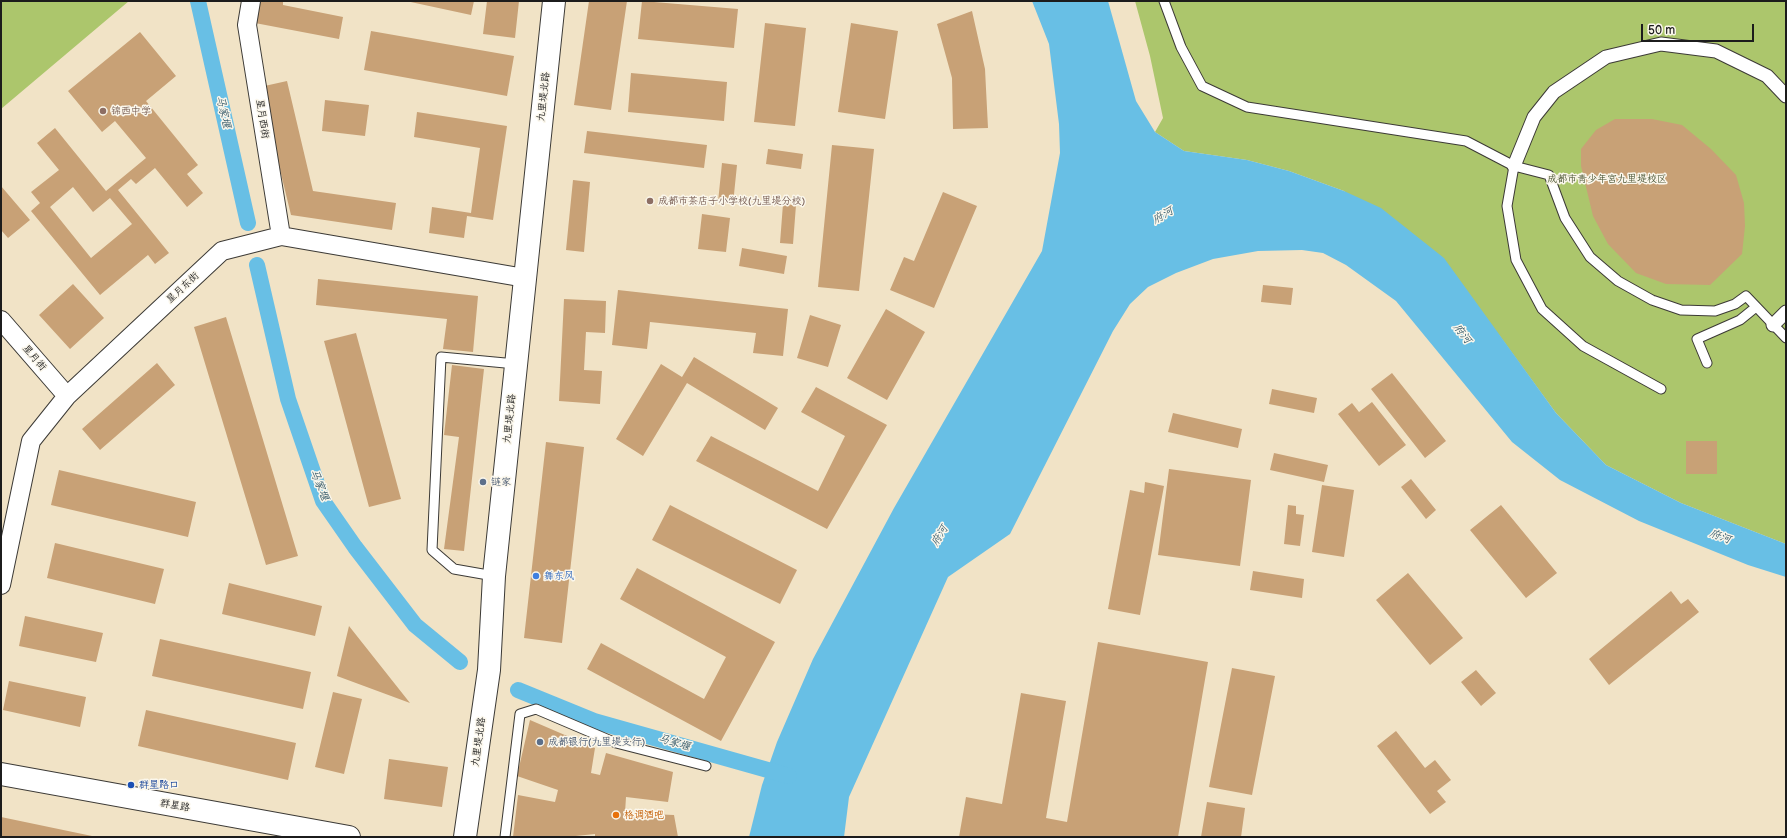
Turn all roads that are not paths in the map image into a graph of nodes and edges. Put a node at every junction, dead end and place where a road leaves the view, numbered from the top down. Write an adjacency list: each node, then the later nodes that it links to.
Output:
1 (250, 1): 6 (street, 星月西街)
2 (554, 1): 7 (street, 九里堤北路)
3 (1164, 1): 5 (lane)
4 (1786, 96): 5 (street)
5 (1514, 166): 8 (lane); 15 (lane)
6 (281, 236): 7 (street, 星月东街); 16 (street, 星月东街)
7 (525, 278): 14 (street, 九里堤北路)
8 (1756, 307): 11 (lane); 13 (lane)
9 (1786, 312): 11 (street)
10 (1, 320): 16 (street, 星月街)
11 (1774, 325): 12 (lane)
12 (1786, 338)
13 (1707, 363)
14 (516, 364): 17 (street, 九里堤北路); 17 (lane)
15 (1661, 389)
16 (67, 396): 18 (street, 星月东街)
17 (494, 576): 22 (street, 九里堤北路)
18 (1, 585)
19 (706, 766): 23 (lane)
20 (1, 774): 21 (street, 群星路)
21 (349, 837)
22 (465, 837)
23 (505, 837)

